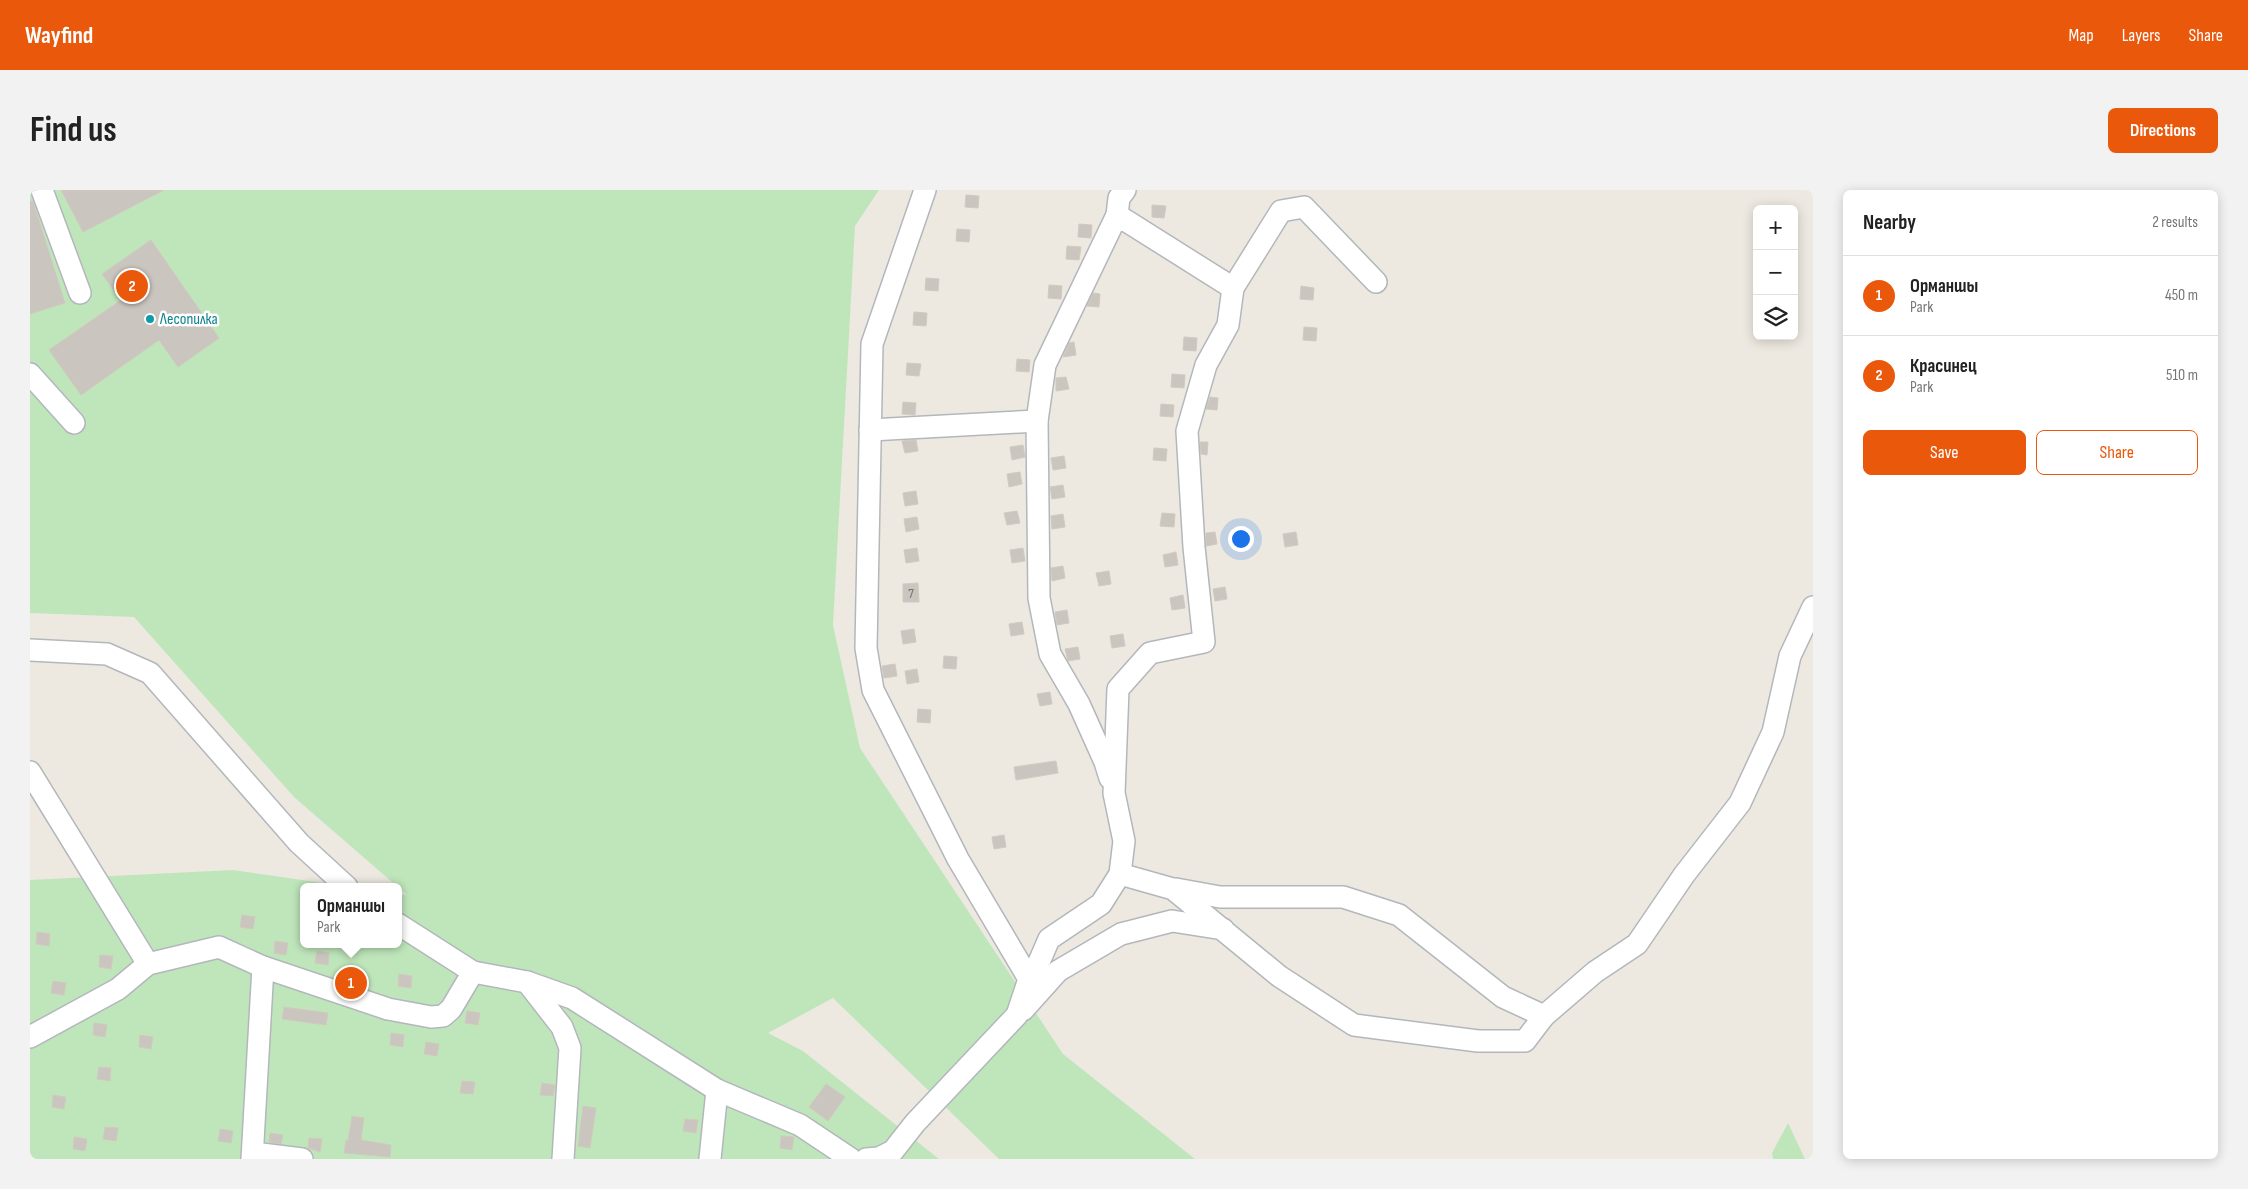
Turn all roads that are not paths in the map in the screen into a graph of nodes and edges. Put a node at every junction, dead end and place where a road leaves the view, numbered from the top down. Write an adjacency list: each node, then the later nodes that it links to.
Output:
1 (42, 190): 7 (street)
2 (925, 190): 11 (street)
3 (1125, 190): 4 (street)
4 (1117, 215): 6 (street); 9 (street)
5 (1376, 282): 6 (street)
6 (1233, 288): 15 (street)
7 (80, 293)
8 (30, 374): 10 (street)
9 (1037, 421): 11 (street); 15 (street)
10 (74, 423)
11 (870, 430): 24 (street)
12 (1813, 607): 27 (street)
13 (30, 650): 17 (street)
14 (30, 772): 21 (street)
15 (1114, 793): 16 (street)
16 (1120, 874): 18 (street); 24 (street)
17 (343, 883)
18 (1173, 889): 20 (street); 27 (street)
19 (402, 927): 23 (street)
20 (1223, 929): 26 (street); 27 (street)
21 (148, 964): 22 (street); 28 (street)
22 (263, 967): 23 (street); 30 (street)
23 (473, 972): 25 (street)
24 (1029, 978): 26 (street)
25 (527, 982): 29 (street); 32 (street)
26 (1017, 1015): 35 (street)
27 (1544, 1016)
28 (30, 1037)
29 (717, 1090): 33 (street); 34 (street)
30 (253, 1156): 31 (street)
31 (302, 1159)
32 (563, 1159)
33 (710, 1159)
34 (852, 1159)
35 (866, 1159)

